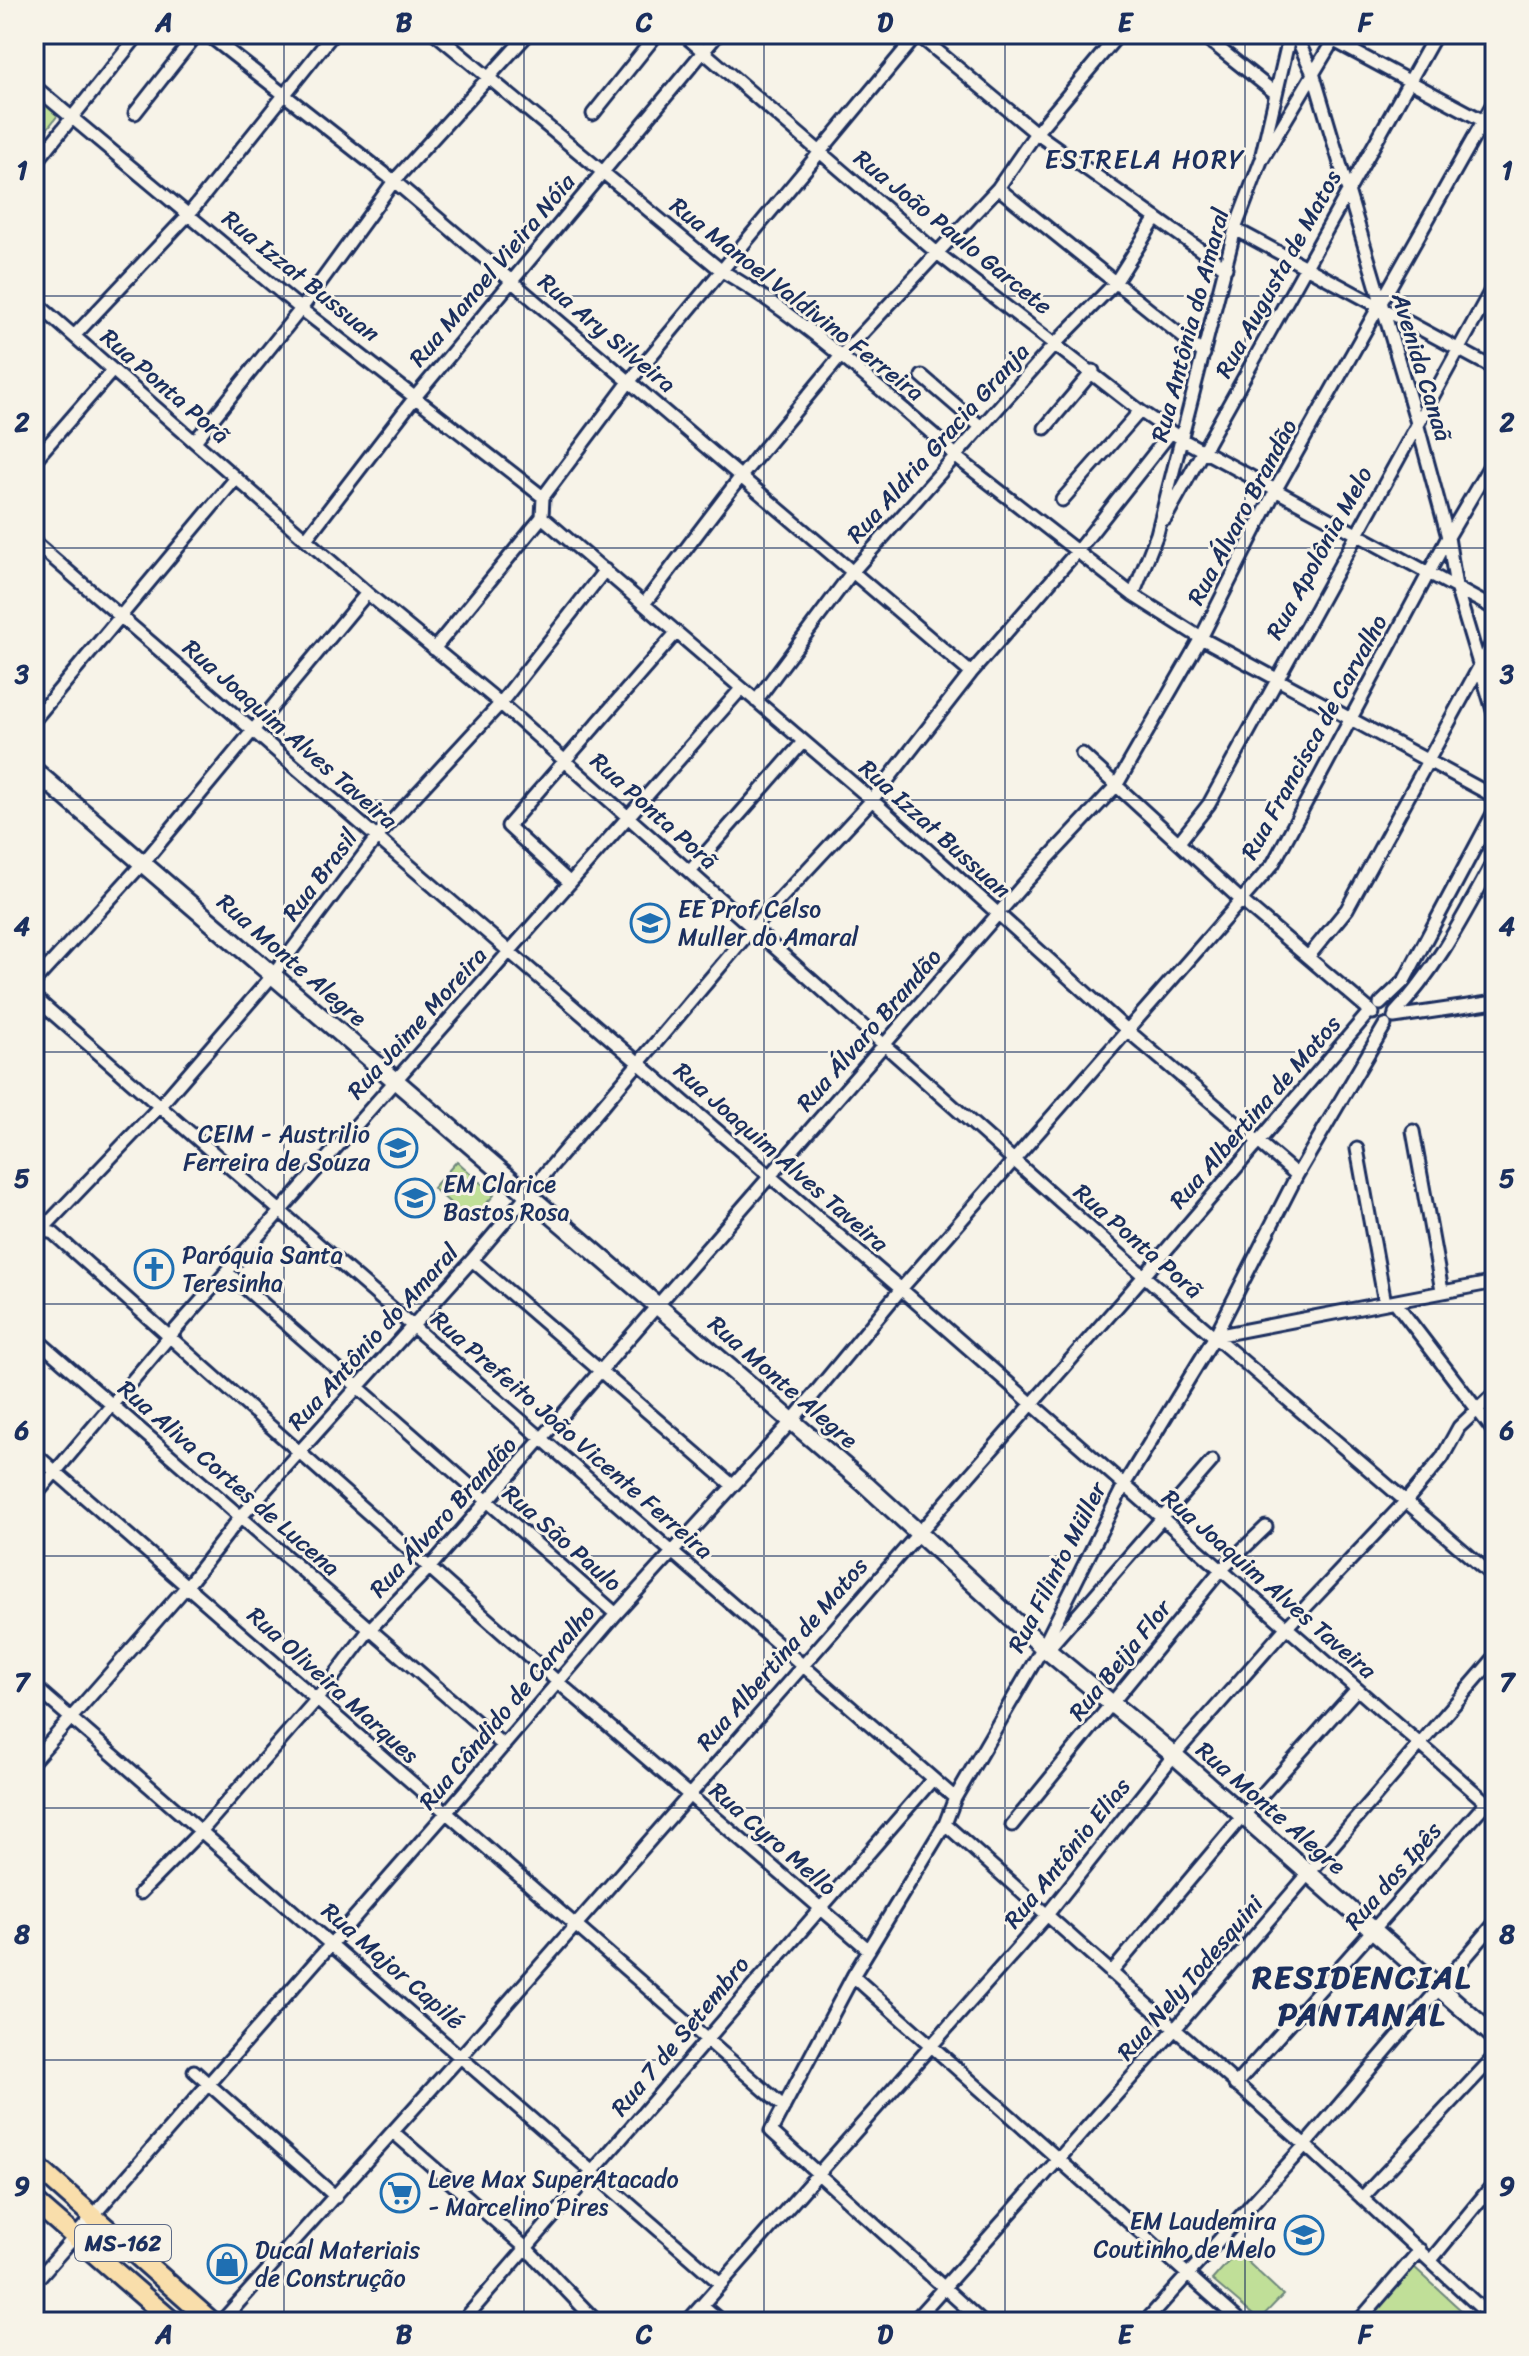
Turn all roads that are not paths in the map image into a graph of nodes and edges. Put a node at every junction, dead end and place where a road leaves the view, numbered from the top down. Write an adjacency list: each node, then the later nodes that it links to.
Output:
1 (139, 34): 29 (street)
2 (197, 34): 27 (street)
3 (207, 34): 25 (street, Rua Ary Silveira)
4 (333, 34): 25 (street)
5 (436, 34): 21 (street, Rua Manoel Valdivino Ferreira)
6 (528, 34): 21 (street)
7 (657, 34): 28 (street)
8 (683, 34): 19 (street, Rua João Paulo Garcete)
9 (718, 34): 19 (street, Rua Manoel Vieira Nóia)
10 (918, 34): 31 (street); 32 (street)
11 (1119, 34): 31 (street)
12 (1201, 34): 18 (street)
13 (1222, 34): 18 (street)
14 (1292, 34): 20 (street, Avenida Canaã); 24 (street)
15 (1321, 34): 17 (street)
16 (1436, 34): 22 (street, Rua Augusta de Matos)
17 (1335, 38): 20 (street, Rua Antônia do Amaral); 22 (street)
18 (1213, 44): 24 (street)
19 (705, 52): 32 (street, Rua João Paulo Garcete); 35 (street, Rua Manoel Vieira Nóia)
20 (1314, 76): 33 (street, Rua Antônia do Amaral); 38 (street, Avenida Canaã)
21 (488, 80): 35 (street, Rua Manoel Valdivino Ferreira); 36 (street)
22 (1410, 81): 30 (street); 38 (street, Rua Augusta de Matos)
23 (34, 86): 29 (street, Rua Izzat Bussuan)
24 (1274, 92): 33 (street)
25 (283, 97): 36 (street, Rua Ary Silveira); 39 (street)
26 (1495, 100): 30 (street, Rua Álvaro Brandão)
27 (135, 113)
28 (593, 114)
29 (73, 118): 34 (street); 39 (street, Rua Izzat Bussuan)
30 (1490, 124): 50 (street, Rua Álvaro Brandão)
31 (1036, 133): 37 (street); 40 (street)
32 (818, 150): 42 (street, Rua João Paulo Garcete); 45 (street)
33 (1261, 161): 41 (street, Rua Antônia do Amaral)
34 (34, 165)
35 (603, 171): 45 (street, Rua Manoel Valdivino Ferreira); 46 (street, Rua Manoel Vieira Nóia)
36 (394, 181): 46 (street, Rua Ary Silveira); 51 (street)
37 (998, 188): 42 (street); 47 (street)
38 (1348, 190): 44 (street, Rua Augusta de Matos); 50 (street, Avenida Canaã)
39 (189, 214): 51 (street, Rua Izzat Bussuan); 52 (street)
40 (1156, 218): 43 (street); 47 (street, Rua Aldria Gracia Granja)
41 (1235, 229): 43 (street, Rua Antônia do Amaral); 44 (street)
42 (937, 253): 53 (street, Rua João Paulo Garcete); 56 (street)
43 (1226, 268): 55 (street, Rua Antônia do Amaral)
44 (1306, 269): 50 (street); 70 (street, Rua Augusta de Matos)
45 (722, 271): 56 (street, Rua Manoel Valdivino Ferreira); 61 (street)
46 (512, 282): 61 (street, Rua Ary Silveira); 62 (street, Rua Manoel Vieira Nóia)
47 (1115, 283): 53 (street, Rua Aldria Gracia Granja); 55 (street)
48 (1495, 283): 54 (street, Rua Apolônia Melo)
49 (34, 301): 52 (street, Rua Ponta Porã)
50 (1380, 307): 54 (street); 64 (street, Avenida Canaã); 76 (street, Rua Álvaro Brandão)
51 (301, 309): 62 (street, Rua Izzat Bussuan); 69 (street)
52 (74, 336): 58 (street, Rua Ponta Porã)
53 (1056, 343): 59 (street, Rua João Paulo Garcete); 65 (street, Rua Aldria Gracia Granja)
54 (1460, 350): 57 (street); 64 (street, Rua Apolônia Melo)
55 (1204, 354): 68 (street, Rua Antônia do Amaral)
56 (840, 357): 71 (street, Rua Manoel Valdivino Ferreira); 74 (street)
57 (1495, 369)
58 (113, 370): 69 (street, Rua Ponta Porã); 73 (street)
59 (1093, 371): 63 (street, Rua João Paulo Garcete); 66 (street)
60 (922, 376): 65 (street)
61 (629, 382): 74 (street, Rua Ary Silveira); 77 (street)
62 (416, 396): 77 (street, Rua Izzat Bussuan); 83 (street, Rua Manoel Vieira Nóia)
63 (1140, 411): 67 (street, Rua João Paulo Garcete); 78 (street)
64 (1417, 423): 80 (street, Rua Apolônia Melo); 82 (street, Avenida Canaã)
65 (981, 427): 71 (street, Rua Aldria Gracia Granja)
66 (1045, 428)
67 (1171, 432): 68 (street, Rua João Paulo Garcete); 85 (street, Rua Antônio do Amaral)
68 (1183, 440): 70 (street, Rua João Paulo Garcete); 81 (street, Rua Antônia do Amaral)
69 (195, 441): 75 (street, Rua Ponta Porã)
70 (1206, 451): 76 (street, Rua João Paulo Garcete); 81 (street, Rua Augusta de Matos)
71 (956, 457): 85 (street, Rua Manoel Valdivino Ferreira); 87 (street, Rua Aldria Gracia Granja)
72 (1495, 457): 82 (street, Rua Francisca de Carvalho)
73 (34, 461)
74 (742, 475): 87 (street, Rua Ary Silveira); 92 (street)
75 (236, 478): 83 (street, Rua Ponta Porã); 94 (street)
76 (1276, 489): 80 (street, Rua João Paulo Garcete); 96 (street, Rua Álvaro Brandão)
77 (543, 497): 79 (street)
78 (1062, 500)
79 (542, 517): 86 (street, Rua Izzat Bussuan); 98 (street)
80 (1356, 531): 88 (street, Rua João Paulo Garcete); 101 (street, Rua Apolônia Melo)
81 (1157, 534): 91 (street, Rua Antônia do Amaral)
82 (1448, 537): 88 (street, Rua Francisca de Carvalho); 89 (street, Avenida Canaã)
83 (306, 539): 90 (street, Rua Ponta Porã)
84 (34, 542): 94 (street, Rua Joaquim Alves Taveira)
85 (1078, 550): 91 (street, Rua Manoel Valdivino Ferreira); 100 (street, Rua Antônio do Amaral)
86 (605, 570): 92 (street, Rua Izzat Bussuan); 104 (street, Rua Brasil)
87 (853, 571): 100 (street, Rua Ary Silveira); 103 (street, Rua Aldria Gracia Granja)
88 (1431, 572): 89 (street, Rua João Paulo Garcete); 107 (street, Rua Francisca de Carvalho)
89 (1456, 587): 93 (street, Rua João Paulo Garcete); 99 (street, Avenida Canaã)
90 (367, 593): 98 (street, Rua Ponta Porã); 108 (street)
91 (1133, 595): 96 (street, Rua Manoel Valdivino Ferreira)
92 (644, 604): 95 (street, Rua Izzat Bussuan)
93 (1495, 609)
94 (121, 617): 106 (street); 108 (street, Rua Joaquim Alves Taveira)
95 (676, 633): 102 (street, Rua Izzat Bussuan); 112 (street)
96 (1201, 638): 101 (street, Rua Manoel Valdivino Ferreira); 114 (street, Rua Álvaro Brandão)
97 (1495, 638): 99 (street)
98 (434, 649): 104 (street, Rua Ponta Porã)
99 (1479, 667): 105 (street, Avenida Canaã); 111 (street)
100 (971, 673): 116 (street, Rua Antônio do Amaral)
101 (1276, 678): 107 (street, Rua Manoel Valdivino Ferreira); 120 (street, Rua Apolônia Melo)
102 (741, 689): 103 (street, Rua Izzat Bussuan); 118 (street, Rua Jaime Moreira)
103 (756, 701): 109 (street, Rua Izzat Bussuan)
104 (500, 704): 112 (street, Rua Ponta Porã); 119 (street, Rua Brasil)
105 (1495, 717)
106 (34, 720)
107 (1353, 720): 111 (street, Rua Manoel Valdivino Ferreira); 125 (street, Rua Francisca de Carvalho)
108 (252, 731): 119 (street, Rua Joaquim Alves Taveira); 122 (street)
109 (803, 742): 116 (street, Rua Izzat Bussuan); 123 (street)
110 (1082, 754): 114 (street)
111 (1428, 760): 115 (street, Rua Manoel Valdivino Ferreira); 129 (street)
112 (564, 761): 118 (street, Rua Ponta Porã); 124 (street)
113 (34, 770): 122 (street, Rua Monte Alegre)
114 (1116, 786): 120 (street); 126 (street, Rua Álvaro Brandão)
115 (1495, 797)
116 (872, 800): 126 (street, Rua Izzat Bussuan); 127 (street, Rua Antônio do Amaral)
117 (1495, 810): 134 (street, Rua Albertina de Matos)
118 (627, 816): 123 (street, Rua Ponta Porã); 124 (street, Rua Jaime Moreira)
119 (377, 837): 128 (street, Rua Joaquim Alves Taveira); 130 (street, Rua Brasil)
120 (1179, 842): 125 (street)
121 (1495, 859): 135 (street, Rua Filinto Müller)
122 (143, 863): 130 (street, Rua Monte Alegre); 131 (street)
123 (690, 871): 127 (street, Rua Ponta Porã)
124 (570, 883): 128 (street, Rua Jaime Moreira)
125 (1242, 901): 129 (street); 136 (street, Rua Francisca de Carvalho)
126 (997, 915): 136 (street, Rua Izzat Bussuan); 137 (street, Rua Álvaro Brandão)
127 (752, 929): 137 (street, Rua Ponta Porã); 138 (street, Rua Antônio do Amaral)
128 (511, 951): 138 (street, Rua Joaquim Alves Taveira); 139 (street, Rua Jaime Moreira)
129 (1308, 957): 134 (street)
130 (273, 975): 139 (street, Rua Monte Alegre); 140 (street, Rua Brasil)
131 (34, 982)
132 (34, 997): 140 (street, Rua Prefeito João Vicente Ferreira)
133 (1495, 1002): 135 (street)
134 (1374, 1009): 135 (street); 135 (street); 142 (street, Rua Albertina de Matos)
135 (1391, 1018): 145 (street, Rua Filinto Müller)
136 (1127, 1030): 142 (street, Rua Izzat Bussuan); 144 (street, Rua Francisca de Carvalho)
137 (884, 1048): 144 (street, Rua Ponta Porã); 146 (street, Rua Álvaro Brandão)
138 (640, 1063): 146 (street, Rua Joaquim Alves Taveira); 147 (street, Rua Antônio do Amaral)
139 (394, 1081): 147 (street, Rua Monte Alegre); 148 (street, Rua Jaime Moreira)
140 (159, 1107): 148 (street, Rua Prefeito João Vicente Ferreira); 149 (street, Rua Brasil)
141 (1413, 1131): 155 (street)
142 (1257, 1142): 145 (street, Rua Izzat Bussuan); 152 (street, Rua Albertina de Matos)
143 (1357, 1149): 156 (street)
144 (1015, 1162): 152 (street, Rua Ponta Porã); 154 (street, Rua Cândido de Carvalho)
145 (1297, 1175): 160 (street, Rua Filinto Müller)
146 (771, 1178): 154 (street, Rua Joaquim Alves Taveira); 157 (street, Rua Álvaro Brandão)
147 (527, 1195): 150 (street, Rua Antônio do Amaral); 157 (street, Rua Monte Alegre)
148 (282, 1211): 151 (street, Rua Jaime Moreira); 158 (street, Rua Prefeito João Vicente Ferreira)
149 (36, 1232): 159 (street, Rua Cyro Mello)
150 (472, 1260): 158 (street, Rua Antônio do Amaral); 162 (street)
151 (228, 1273): 159 (street, Rua Jaime Moreira); 163 (street, Rua São Paulo)
152 (1144, 1276): 160 (street, Rua Ponta Porã); 165 (street, Rua Albertina de Matos)
153 (1495, 1282): 155 (street)
154 (901, 1289): 165 (street, Rua Joaquim Alves Taveira); 168 (street, Rua Cândido de Carvalho)
155 (1442, 1291): 156 (street)
156 (1390, 1303): 160 (street); 167 (street)
157 (658, 1306): 162 (street, Rua Álvaro Brandão); 168 (street, Rua Monte Alegre)
158 (411, 1325): 163 (street, Rua Antônio do Amaral); 170 (street, Rua Prefeito João Vicente Ferreira)
159 (170, 1336): 166 (street, Rua Jaime Moreira); 171 (street, Rua Cyro Mello)
160 (1215, 1336): 176 (street, Rua Filinto Müller); 179 (street, Rua Ponta Porã)
161 (34, 1337): 166 (street, Rua Aliva Cortes de Lucena)
162 (601, 1370): 170 (street, Rua Álvaro Brandão); 175 (street)
163 (356, 1387): 171 (street, Rua Antônio do Amaral); 178 (street, Rua São Paulo)
164 (1495, 1393): 167 (street, Rua Antônio Elias)
165 (1032, 1403): 176 (street, Rua Joaquim Alves Taveira); 183 (street, Rua Albertina de Matos)
166 (112, 1406): 174 (street, Rua Jaime Moreira); 180 (street, Rua Aliva Cortes de Lucena)
167 (1476, 1408): 169 (street); 179 (street, Rua Antônio Elias)
168 (791, 1422): 175 (street, Rua Cândido de Carvalho); 183 (street, Rua Monte Alegre)
169 (1495, 1433)
170 (543, 1439): 178 (street, Rua Álvaro Brandão); 184 (street, Rua Prefeito João Vicente Ferreira)
171 (301, 1451): 180 (street, Rua Antônio do Amaral); 185 (street, Rua Cyro Mello)
172 (34, 1453): 174 (street, Rua Oliveira Marques)
173 (1212, 1461): 181 (street)
174 (56, 1472): 177 (street, Rua Jaime Moreira); 188 (street, Rua Oliveira Marques)
175 (731, 1484): 184 (street, Rua Cândido de Carvalho)
176 (1124, 1485): 181 (street, Rua Joaquim Alves Taveira); 192 (street, Rua Filinto Müller)
177 (34, 1497)
178 (486, 1501): 185 (street, Rua Álvaro Brandão); 189 (street, Rua São Paulo)
179 (1406, 1501): 187 (street, Rua Ponta Porã); 190 (street, Rua Antônio Elias)
180 (239, 1519): 188 (street, Rua Antônio do Amaral); 191 (street, Rua Aliva Cortes de Lucena)
181 (1161, 1519): 186 (street, Rua Joaquim Alves Taveira); 192 (street)
182 (1266, 1527): 186 (street, Rua Beija Flor)
183 (918, 1532): 192 (street, Rua Monte Alegre); 194 (street, Rua Albertina de Matos)
184 (673, 1551): 189 (street, Rua Cândido de Carvalho); 194 (street, Rua Prefeito João Vicente Ferreira)
185 (430, 1567): 191 (street, Rua Álvaro Brandão); 195 (street, Rua Cyro Mello)
186 (1220, 1571): 190 (street, Rua Joaquim Alves Taveira); 199 (street, Rua Beija Flor)
187 (1495, 1578)
188 (187, 1586): 198 (street, Rua Oliveira Marques); 200 (street, Rua Antônio do Amaral)
189 (616, 1614): 195 (street, Rua Cândido de Carvalho)
190 (1285, 1629): 197 (street, Rua Joaquim Alves Taveira); 203 (street, Rua Antônio Elias)
191 (369, 1630): 198 (street, Rua Álvaro Brandão); 202 (street, Rua Aliva Cortes de Lucena)
192 (1045, 1648): 199 (street, Rua Monte Alegre); 207 (street, Rua Filinto Müller)
193 (1495, 1657): 201 (street, Rua Nely Todesquini)
194 (803, 1665): 205 (street, Rua Prefeito João Vicente Ferreira); 206 (street, Rua Albertina de Matos)
195 (559, 1683): 202 (street, Rua Cândido de Carvalho); 206 (street, Rua Cyro Mello)
196 (34, 1686): 200 (street, Rua Major Capilé)
197 (1356, 1690): 201 (street, Rua Joaquim Alves Taveira); 210 (street)
198 (317, 1699): 209 (street, Rua Oliveira Marques); 213 (street, Rua Álvaro Brandão)
199 (1113, 1703): 203 (street, Rua Monte Alegre); 212 (street, Rua Beija Flor)
200 (70, 1717): 204 (street, Rua Antônio do Amaral); 213 (street, Rua Major Capilé)
201 (1418, 1744): 208 (street, Rua Joaquim Alves Taveira); 214 (street, Rua Nely Todesquini)
202 (504, 1746): 209 (street, Rua Cândido de Carvalho)
203 (1174, 1755): 210 (street, Rua Monte Alegre); 217 (street, Rua Antônio Elias)
204 (34, 1760)
205 (932, 1780): 207 (street, Rua Prefeito João Vicente Ferreira); 216 (street, Rua 7 de Setembro)
206 (688, 1794): 216 (street, Rua Cyro Mello); 219 (street, Rua Albertina de Matos)
207 (955, 1798): 211 (street, Rua Filinto Müller)
208 (1491, 1806): 220 (street, Rua dos Ipês)
209 (445, 1814): 219 (street, Rua Oliveira Marques); 221 (street, Rua Cândido de Carvalho)
210 (1243, 1816): 214 (street, Rua Monte Alegre); 223 (street)
211 (945, 1824): 217 (street); 222 (street, Rua Filinto Müller)
212 (1012, 1825)
213 (203, 1829): 215 (street, Rua Álvaro Brandão); 221 (street, Rua Major Capilé)
214 (1310, 1874): 220 (street, Rua Monte Alegre); 226 (street, Rua Nely Todesquini)
215 (140, 1893)
216 (819, 1908): 222 (street, Rua Cyro Mello); 228 (street, Rua 7 de Setembro)
217 (1046, 1916): 223 (street); 229 (street, Rua Antônio Elias)
218 (1495, 1923): 225 (street)
219 (573, 1926): 228 (street, Rua Oliveira Marques); 230 (street, Rua Albertina de Matos)
220 (1375, 1932): 225 (street, Rua Monte Alegre); 234 (street, Rua dos Ipês)
221 (331, 1941): 230 (street, Rua Major Capilé); 233 (street, Rua Cândido de Carvalho)
222 (869, 1950): 224 (street, Rua Filinto Müller)
223 (1111, 1973): 226 (street)
224 (853, 1976): 229 (street); 235 (street, Rua Filinto Müller)
225 (1440, 1989): 227 (street, Rua Monte Alegre); 237 (street)
226 (1174, 2030): 234 (street); 238 (street, Rua Nely Todesquini)
227 (1495, 2037)
228 (706, 2039): 235 (street, Rua Oliveira Marques); 240 (street, Rua 7 de Setembro)
229 (931, 2046): 238 (street); 241 (street, Rua Antônio Elias)
230 (461, 2056): 236 (street, Rua Albertina de Matos); 240 (street, Rua Major Capilé)
231 (1495, 2056): 244 (street)
232 (194, 2071): 233 (street)
233 (208, 2084): 243 (street); 246 (street, Rua Cândido de Carvalho)
234 (1235, 2085): 237 (street)
235 (784, 2107): 241 (street, Rua Filinto Müller)
236 (393, 2132): 243 (street, Rua Albertina de Matos); 248 (street)
237 (1305, 2145): 244 (street); 251 (street)
238 (1060, 2160): 251 (street); 254 (street, Rua Nely Todesquini)
239 (34, 2164): 246 (main road, MS-162)
240 (594, 2171): 248 (street, Rua 7 de Setembro); 253 (street, Rua Major Capilé)
241 (819, 2172): 253 (street, Rua Antônio Elias); 254 (street)
242 (1495, 2182): 250 (street)
243 (336, 2197): 259 (street, Rua Albertina de Matos)
244 (1362, 2198): 249 (street)
245 (34, 2201): 247 (main road, MS-162)
246 (93, 2215): 247 (street, Rua Cândido de Carvalho); 258 (main road, MS-162)
247 (75, 2238): 252 (street, Rua Cândido de Carvalho); 257 (main road, MS-162)
248 (527, 2249): 260 (street, Rua 7 de Setembro); 261 (street)
249 (1420, 2250): 250 (street); 268 (street)
250 (1431, 2260): 256 (street)
251 (1187, 2275): 266 (street); 267 (street)
252 (34, 2283)
253 (720, 2283): 255 (street, Rua Antônio Elias)
254 (943, 2287): 264 (street, Rua Nely Todesquini); 265 (street)
255 (703, 2306): 262 (street, Rua Antônio Elias); 263 (street)
256 (1494, 2318)
257 (173, 2322)
258 (212, 2322)
259 (221, 2322)
260 (462, 2322)
261 (597, 2322)
262 (687, 2322)
263 (722, 2322)
264 (913, 2322)
265 (982, 2322)
266 (1145, 2322)
267 (1241, 2322)
268 (1358, 2322)

